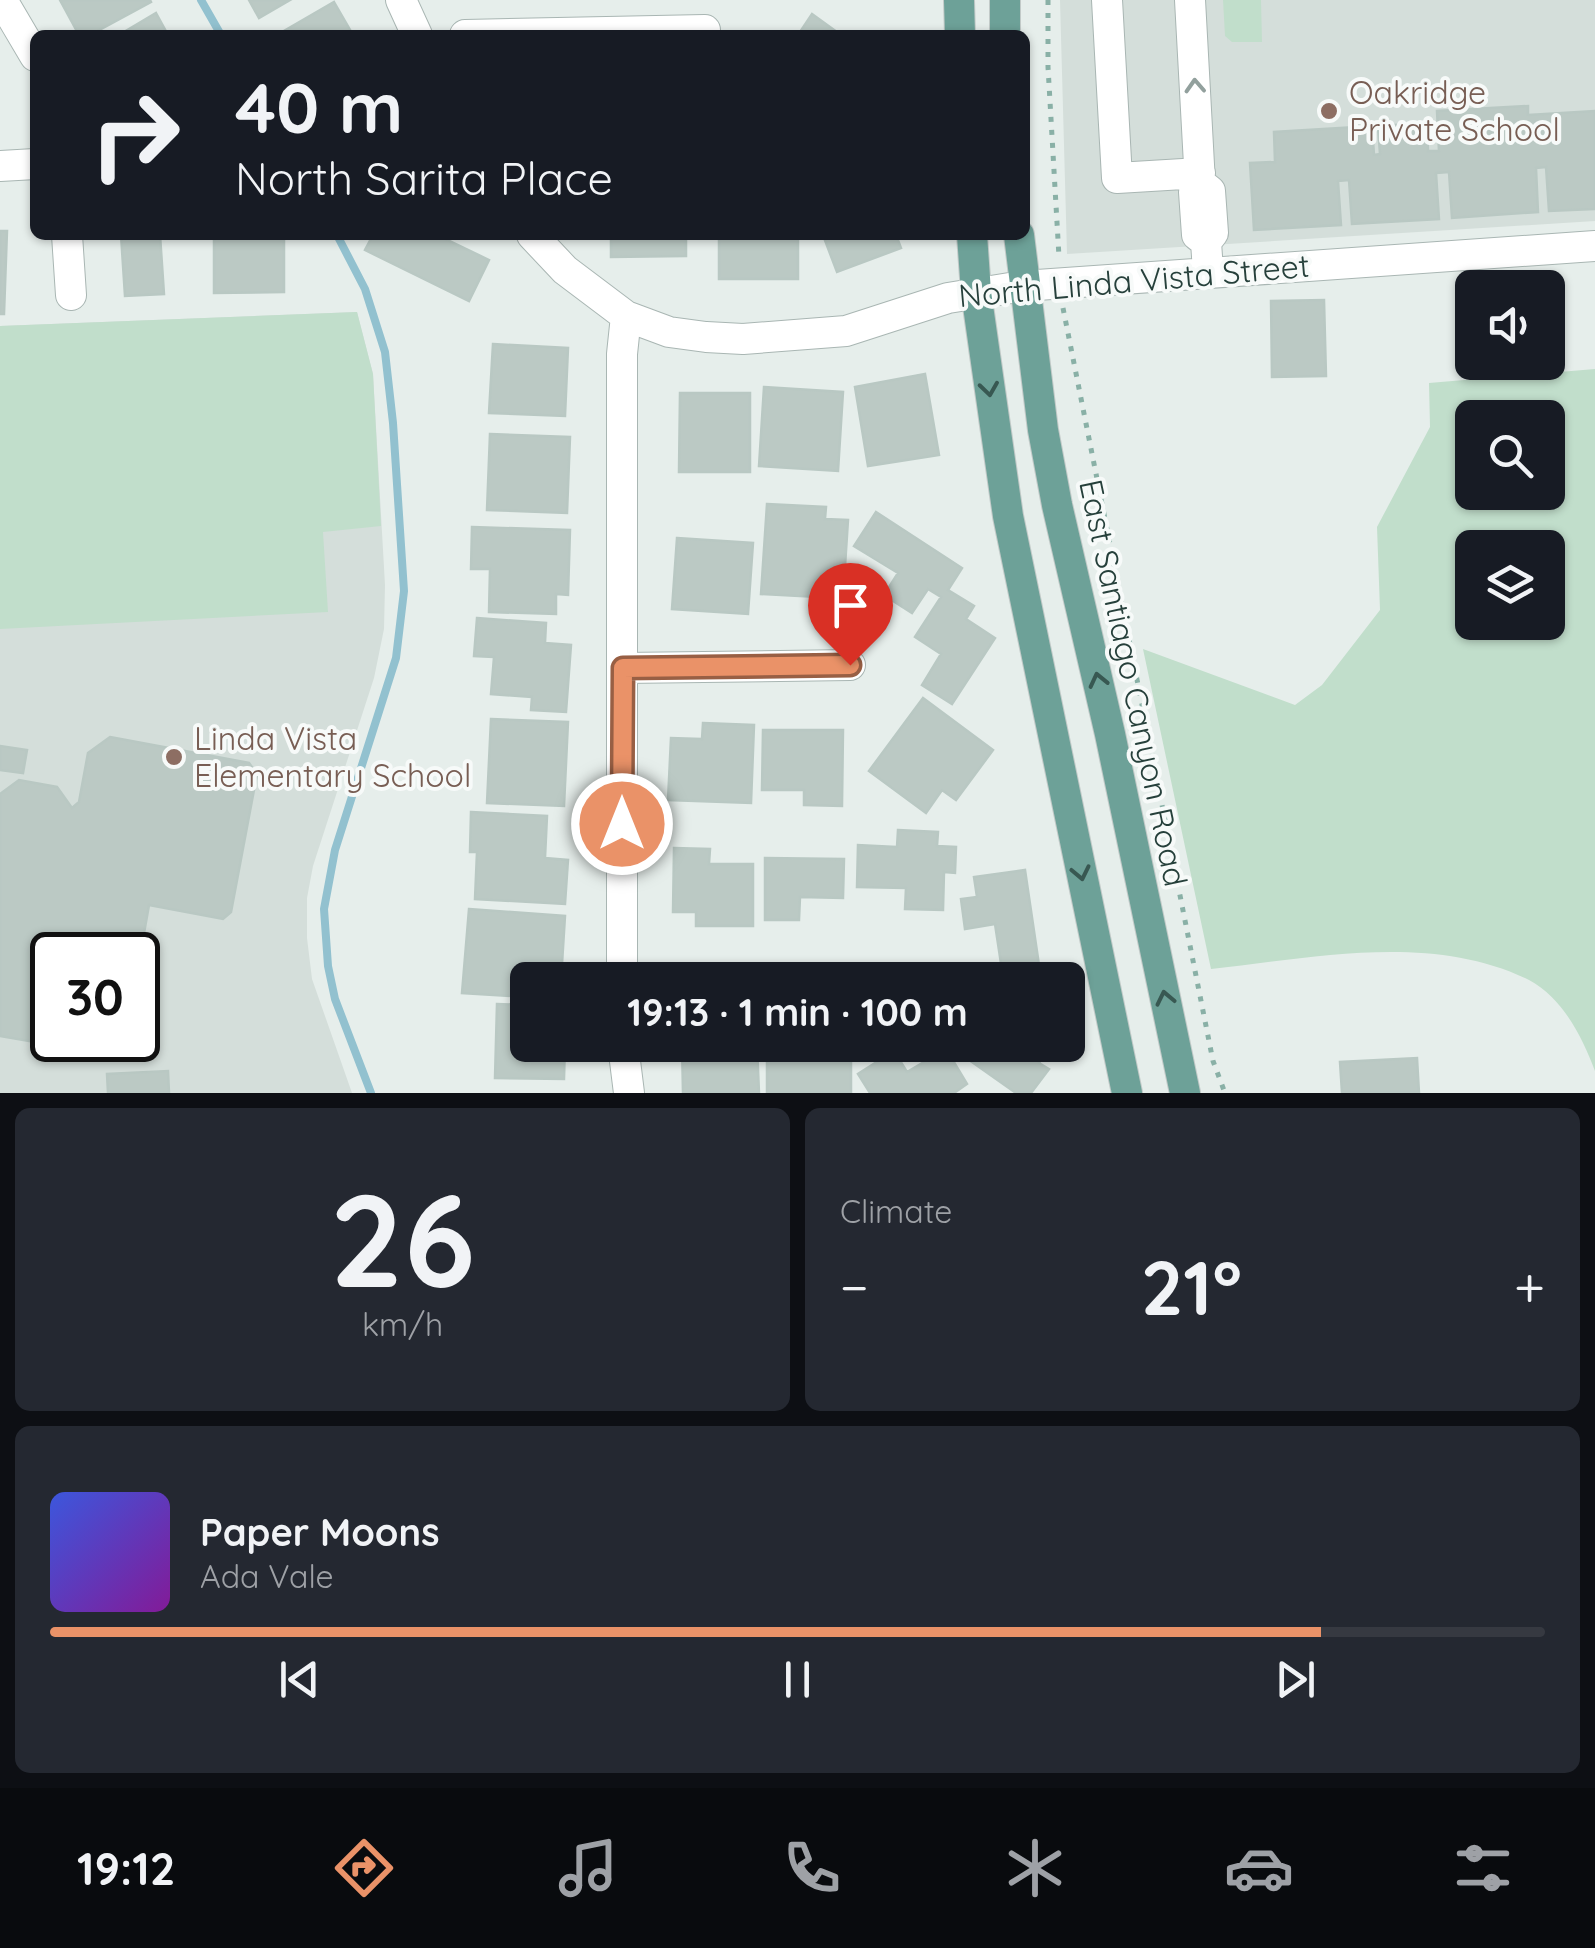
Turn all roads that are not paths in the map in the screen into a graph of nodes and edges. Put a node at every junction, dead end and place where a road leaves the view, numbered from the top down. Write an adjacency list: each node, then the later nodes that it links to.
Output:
1 (2, 0): 10 (street)
2 (401, 0): 7 (street)
3 (959, 0): 8 (main road)
4 (1005, 0): 9 (main road)
5 (1107, 0): 13 (street)
6 (1190, 0): 13 (street, one-way to 6)
7 (415, 30)
8 (960, 30)
9 (1005, 30)
10 (30, 48)
11 (30, 164): 12 (street)
12 (0, 166)
13 (1200, 178): 19 (street)
14 (67, 240): 22 (street)
15 (537, 240): 23 (street, North Linda Vista Street)
16 (972, 240): 21 (main road)
17 (1019, 240): 20 (main road, East Santiago Canyon Road)
18 (1595, 246): 19 (street, North Linda Vista Street)
19 (1207, 256): 20 (street, North Linda Vista Street)
20 (1023, 286): 21 (street, North Linda Vista Street); 30 (main road, East Santiago Canyon Road, one-way to 20)
21 (976, 292): 23 (street, North Linda Vista Street); 29 (main road, one-way to 29)
22 (71, 294)
23 (626, 316): 25 (street)
24 (850, 665): 25 (street)
25 (623, 668): 26 (street)
26 (622, 962)
27 (625, 1062): 28 (street)
28 (629, 1093)
29 (1128, 1093)
30 (1185, 1093)

